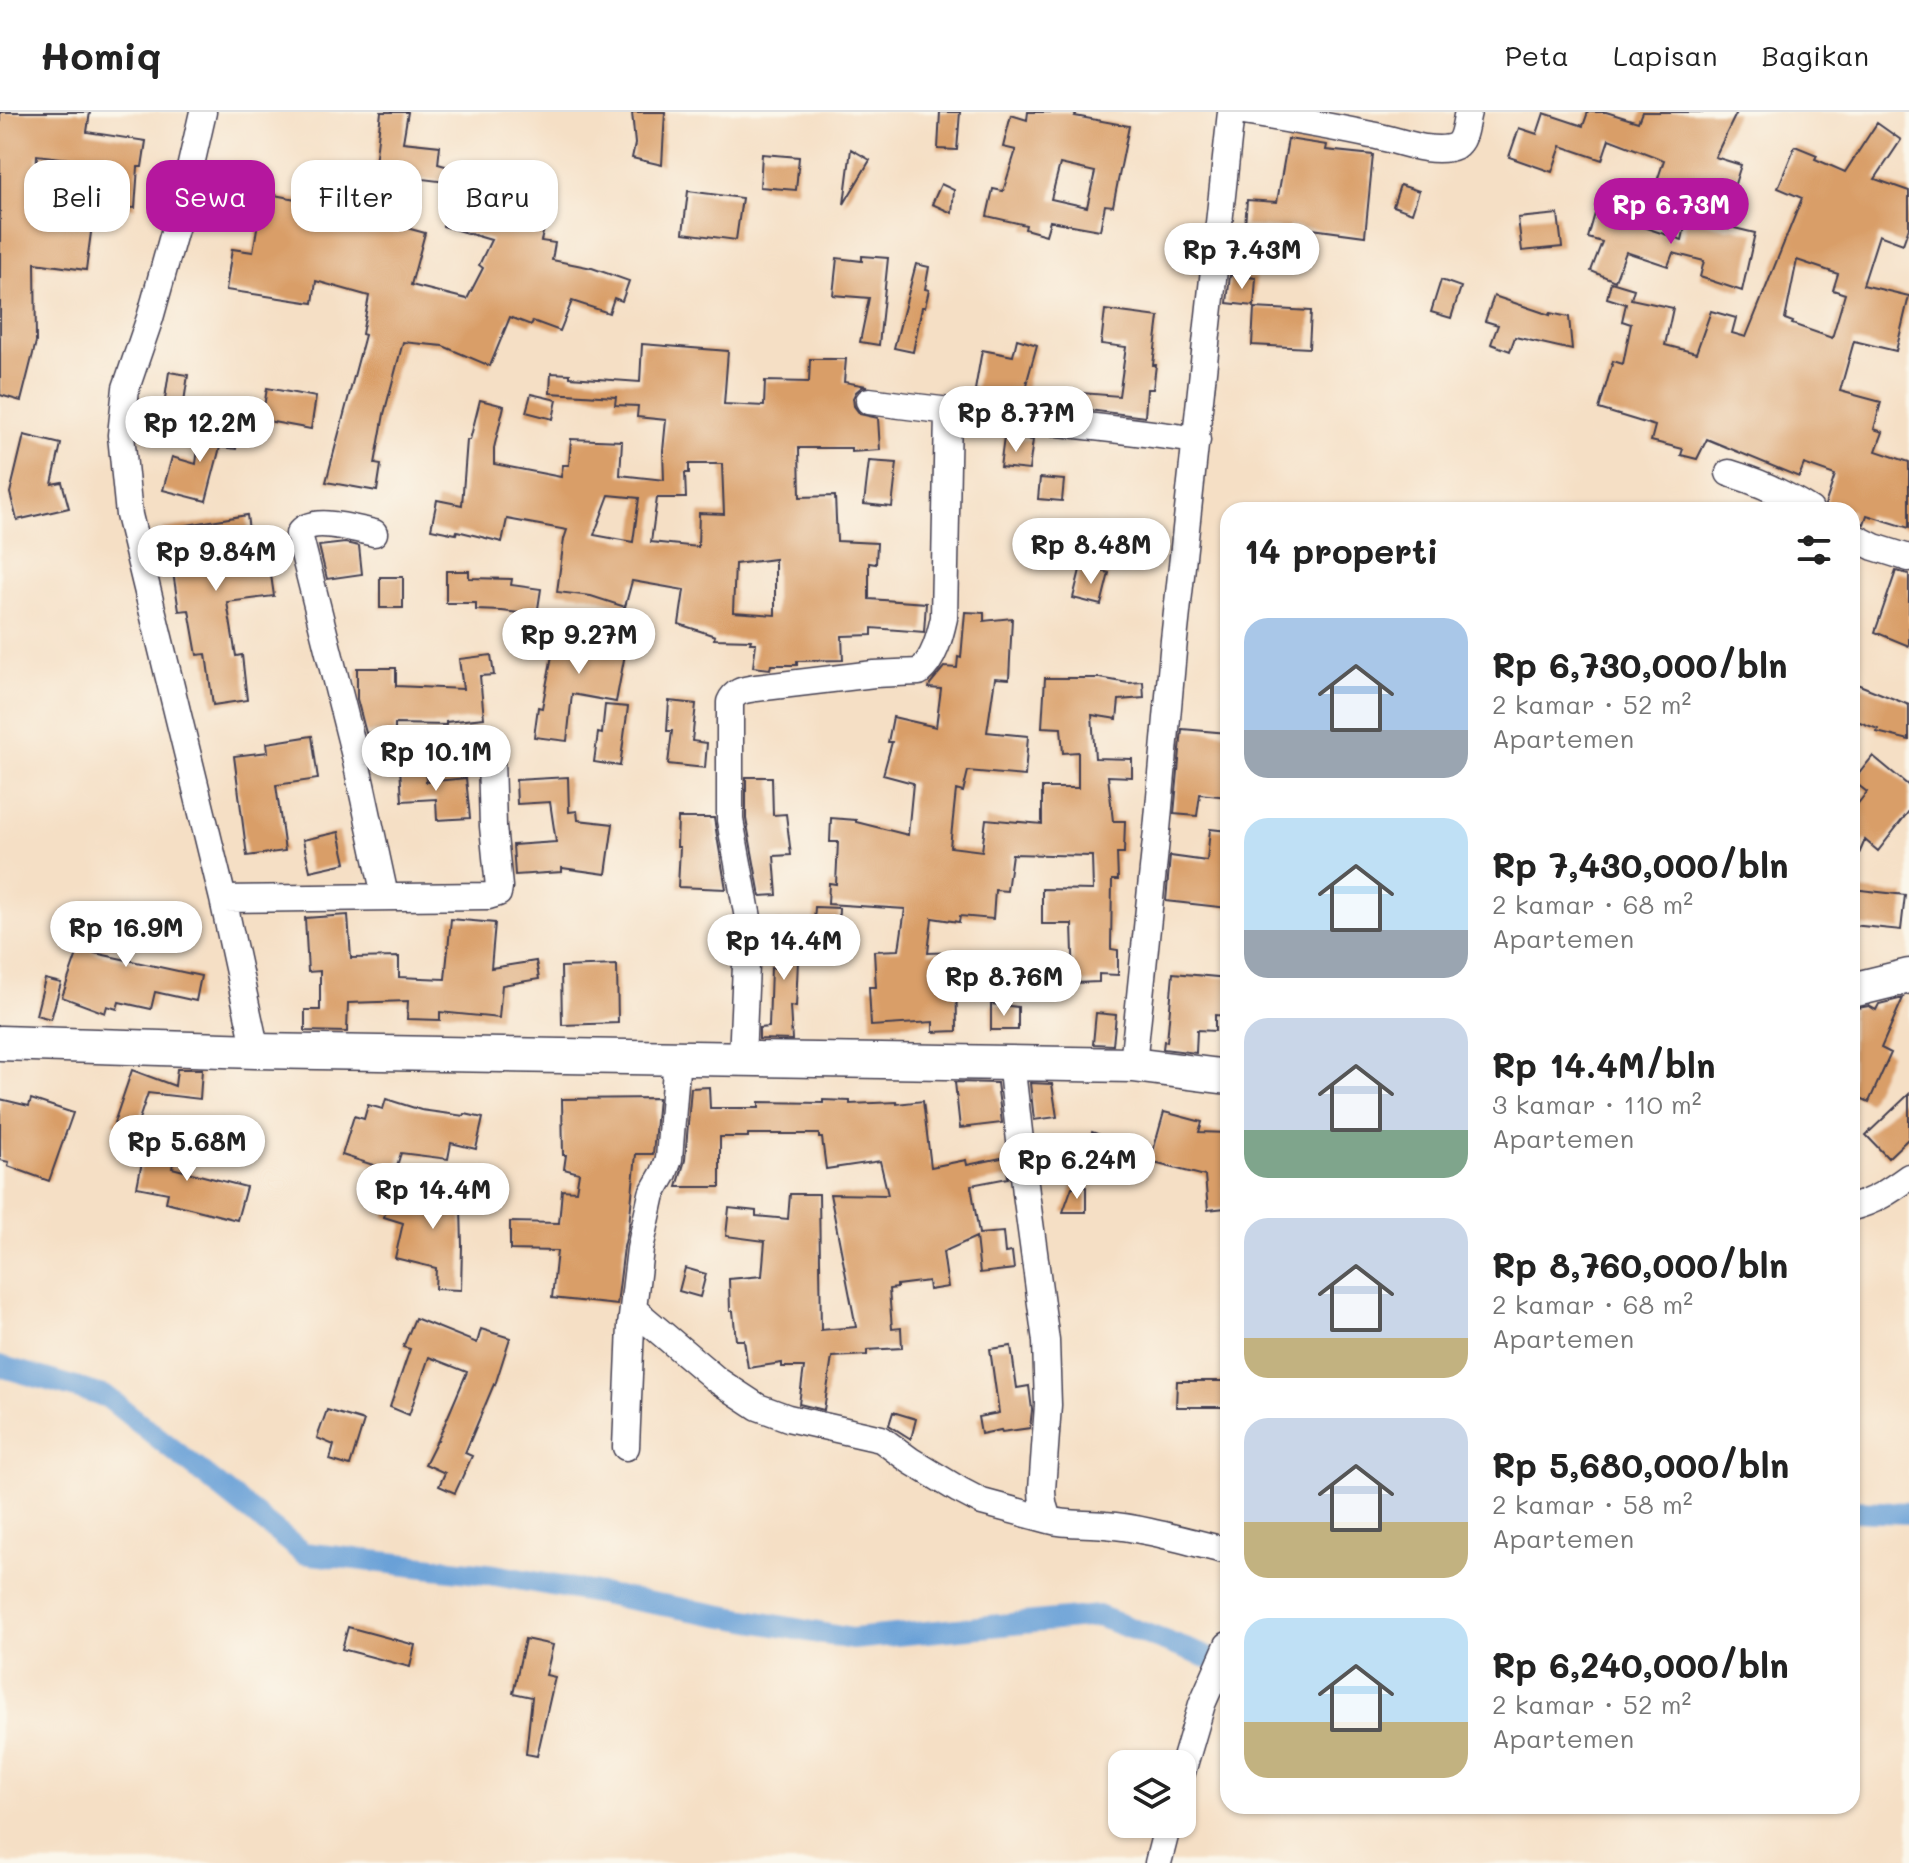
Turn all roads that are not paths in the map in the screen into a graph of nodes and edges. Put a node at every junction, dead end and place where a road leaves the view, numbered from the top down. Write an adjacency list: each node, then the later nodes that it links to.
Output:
1 (203, 112): 15 (street)
2 (1231, 112): 7 (street)
3 (1244, 112): 4 (street)
4 (1468, 112)
5 (869, 401): 6 (street)
6 (948, 412): 7 (street); 21 (street)
7 (1197, 440): 23 (street)
8 (1729, 473): 9 (street)
9 (1797, 502)
10 (374, 533): 13 (street)
11 (1860, 540): 12 (street)
12 (1909, 558)
13 (354, 752): 14 (street); 14 (street)
14 (385, 896): 15 (street)
15 (223, 899): 19 (street)
16 (1909, 976): 17 (main road)
17 (1860, 988)
18 (0, 1043): 19 (main road)
19 (256, 1051): 20 (main road)
20 (677, 1057): 21 (main road); 27 (street)
21 (742, 1059): 22 (main road)
22 (1011, 1062): 23 (main road); 29 (street)
23 (1133, 1065): 24 (main road)
24 (1220, 1076)
25 (1909, 1177): 26 (street)
26 (1860, 1206)
27 (633, 1309): 28 (street); 29 (street)
28 (626, 1447)
29 (1049, 1520): 30 (street)
30 (1220, 1549)
31 (1220, 1663): 32 (street)
32 (1188, 1750)
33 (1164, 1838): 34 (street)
34 (1158, 1863)

